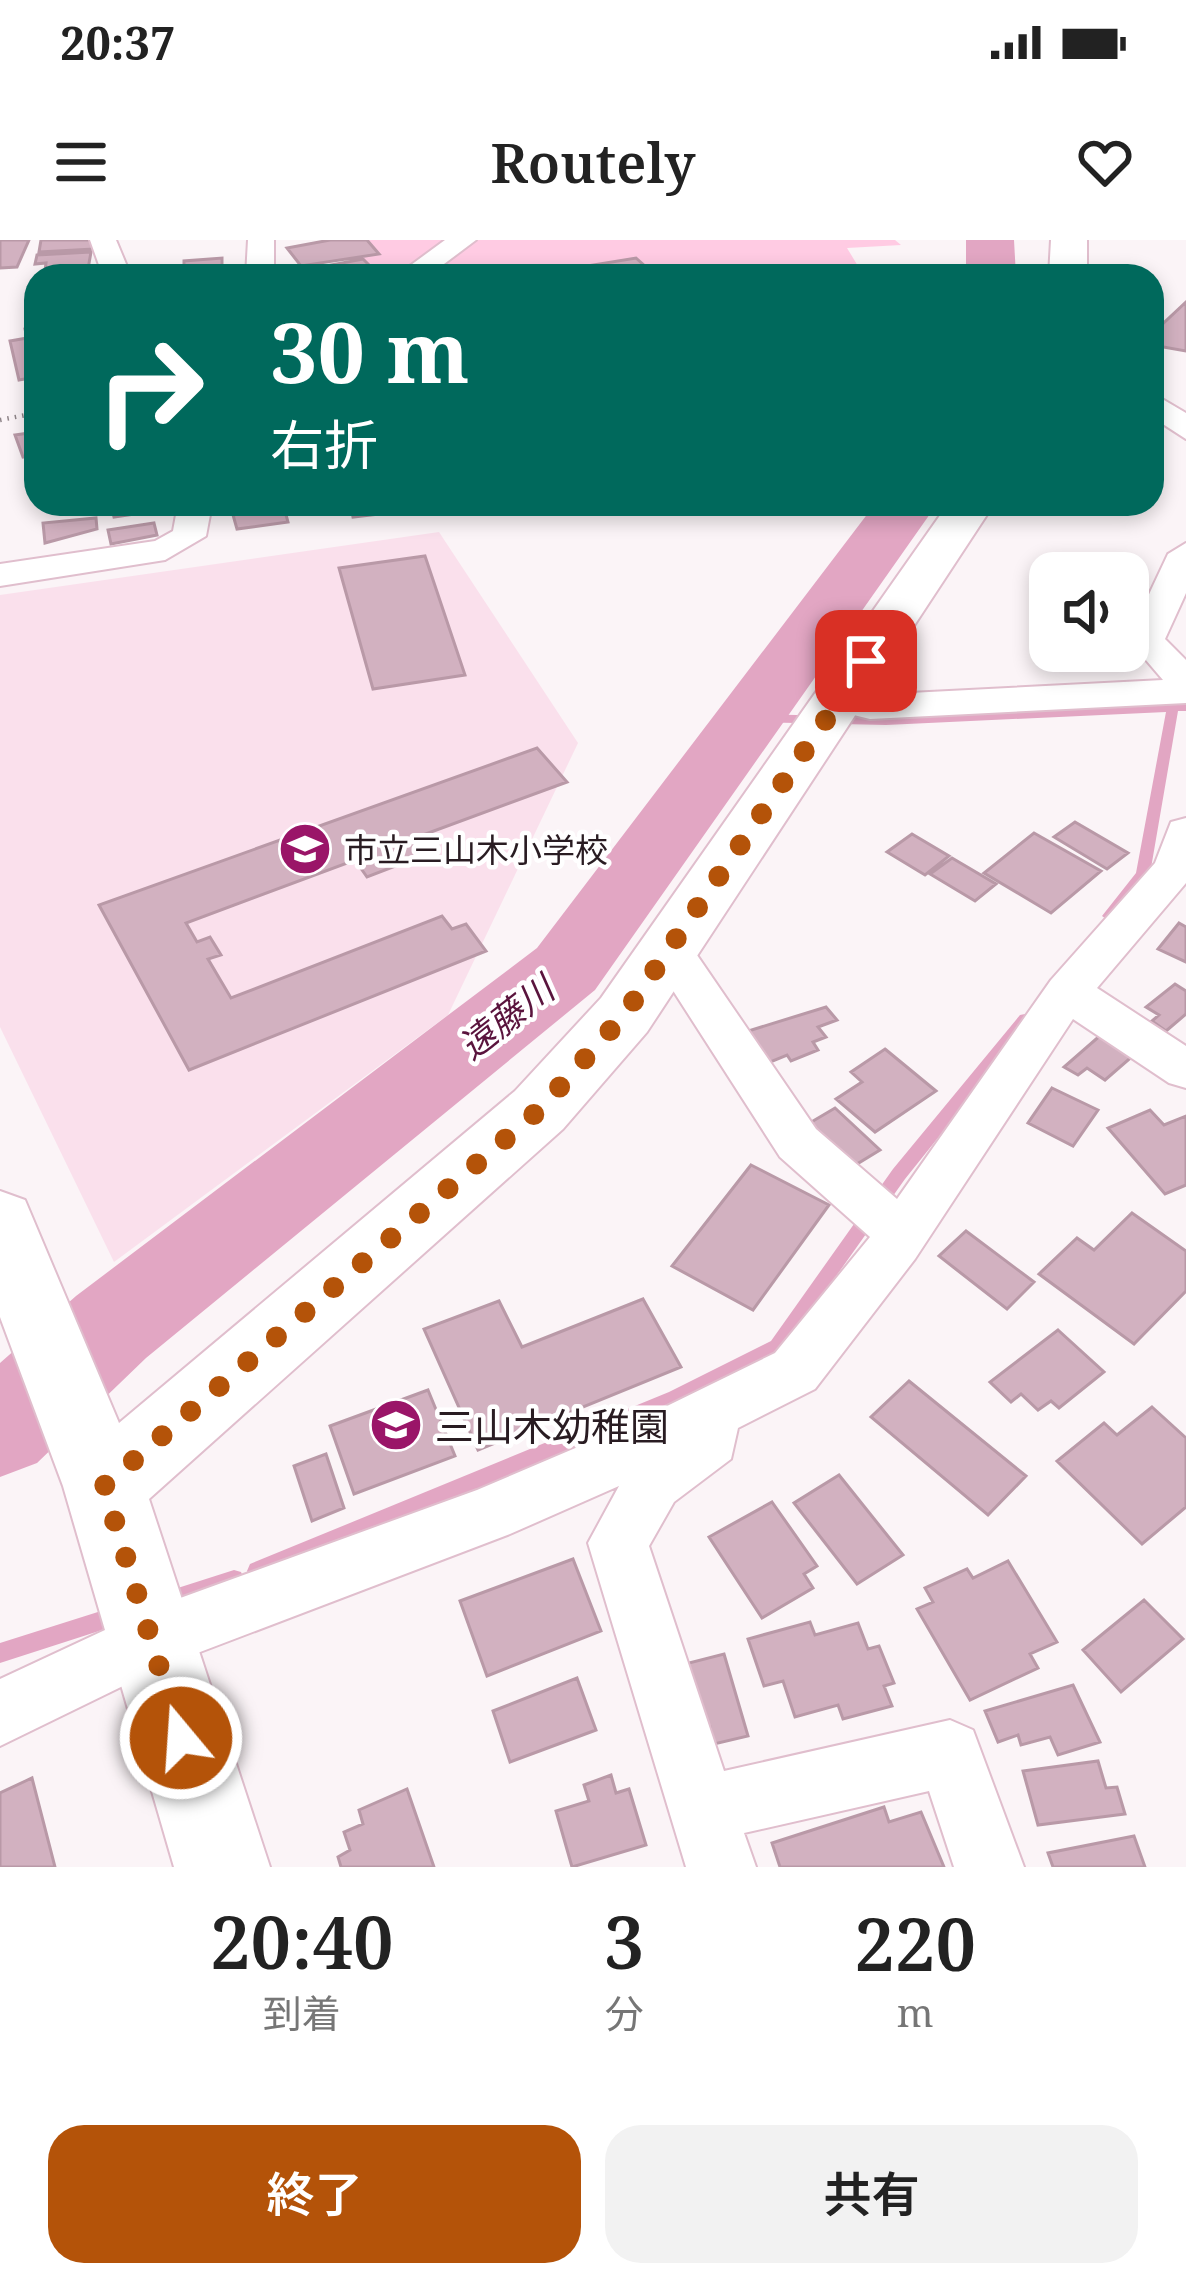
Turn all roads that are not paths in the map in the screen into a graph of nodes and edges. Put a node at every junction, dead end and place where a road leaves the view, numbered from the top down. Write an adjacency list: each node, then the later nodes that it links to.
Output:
1 (463, 240): 2 (street)
2 (428, 264)
3 (193, 516): 6 (street)
4 (963, 516): 8 (street)
5 (1186, 554): 7 (street)
6 (0, 575)
7 (1186, 687): 8 (street)
8 (839, 700): 10 (street)
9 (1185, 840): 11 (street)
10 (670, 950): 14 (street); 16 (street)
11 (1067, 992): 12 (street); 14 (street)
12 (1186, 1070)
13 (0, 1221): 16 (street)
14 (902, 1234): 15 (street)
15 (713, 1413): 17 (street); 19 (street)
16 (93, 1457): 17 (street)
17 (150, 1640): 18 (street); 20 (street)
18 (0, 1713)
19 (712, 1838): 21 (street)
20 (222, 1867)
21 (989, 1867)

